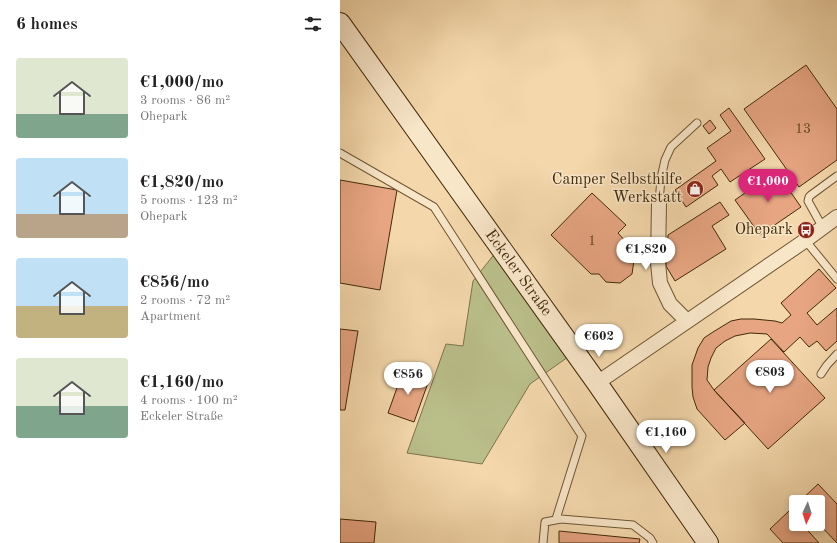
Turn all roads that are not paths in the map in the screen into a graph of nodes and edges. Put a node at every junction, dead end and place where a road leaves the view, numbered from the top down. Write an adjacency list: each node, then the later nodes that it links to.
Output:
1 (342, 31): 13 (street, Eckeler Straße)
2 (697, 123): 5 (lane)
3 (340, 153): 14 (lane)
4 (837, 176): 7 (lane)
5 (659, 203): 10 (street)
6 (837, 217): 7 (street)
7 (823, 228): 8 (street)
8 (805, 240): 9 (lane); 10 (street)
9 (837, 279)
10 (687, 321): 13 (street)
11 (837, 354): 12 (lane)
12 (821, 374)
13 (597, 382): 17 (street, Eckeler Straße)
14 (556, 520): 15 (lane); 16 (lane)
15 (543, 543)
16 (653, 543)
17 (708, 543)

